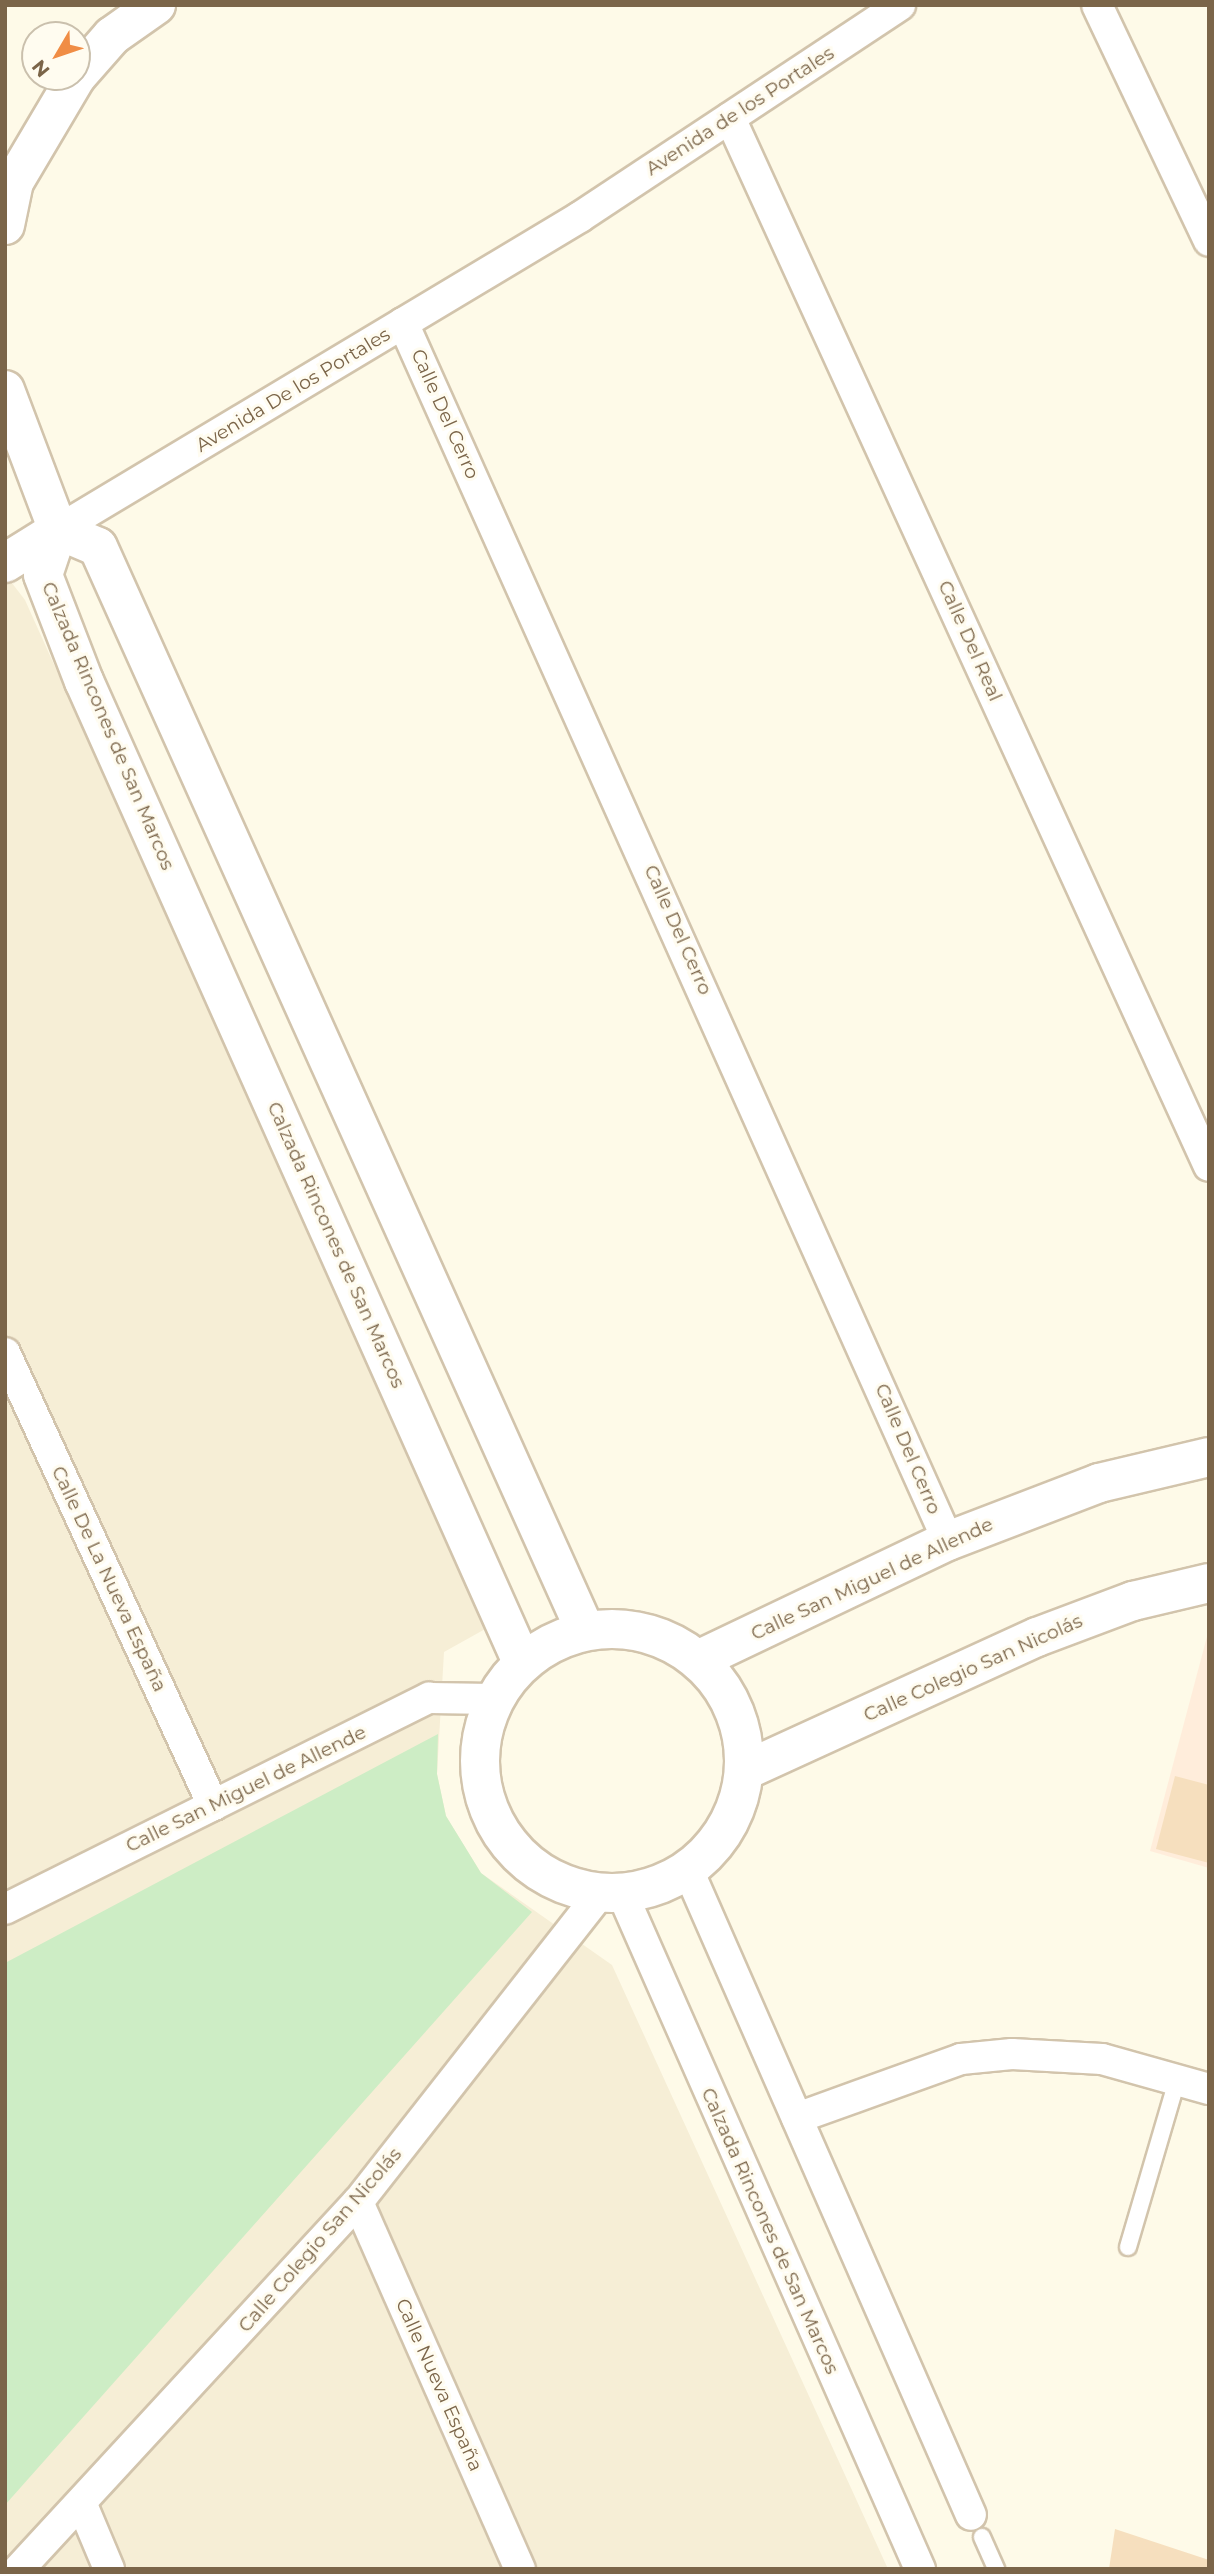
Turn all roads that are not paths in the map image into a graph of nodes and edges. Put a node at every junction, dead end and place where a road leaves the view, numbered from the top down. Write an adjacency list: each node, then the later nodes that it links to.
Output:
1 (156, 5): 4 (street)
2 (900, 5): 6 (street, Avenida de los Portales)
3 (1097, 5): 9 (street)
4 (91, 59)
5 (67, 91): 8 (street)
6 (730, 118): 7 (street, Avenida de los Portales); 14 (street, Calle Del Real)
7 (580, 217): 10 (street, Avenida De los Portales)
8 (5, 225)
9 (1209, 242)
10 (402, 323): 12 (street, Avenida De los Portales); 17 (street, Calle Del Cerro)
11 (5, 390): 12 (street)
12 (58, 530): 13 (street, Avenida De los Portales); 19 (street); 21 (street, Calzada Rincones de San Marcos)
13 (5, 563)
14 (1209, 1166)
15 (5, 1353): 24 (street, Calle De La Nueva España)
16 (1209, 1457): 17 (street, Calle San Miguel de Allende)
17 (948, 1541): 20 (street, Calle San Miguel de Allende)
18 (1209, 1583): 23 (street, Calle Colegio San Nicolás)
19 (584, 1630): 20 (street); 21 (street)
20 (698, 1660): 23 (street)
21 (522, 1662): 22 (street)
22 (494, 1699): 24 (street, Calle San Miguel de Allende); 26 (street)
23 (744, 1771): 25 (street)
24 (213, 1805): 27 (street, Calle San Miguel de Allende)
25 (688, 1870): 26 (street); 30 (street)
26 (611, 1893): 31 (street, Calle Colegio San Nicolás); 38 (street, Calzada Rincones de San Marcos)
27 (5, 1909)
28 (1177, 2080): 29 (street); 30 (street); 32 (lane)
29 (1209, 2089)
30 (797, 2118): 34 (street)
31 (358, 2202): 33 (street, Calle Colegio San Nicolás); 37 (street, Calle Nueva España)
32 (1128, 2247)
33 (82, 2507): 35 (street, Calle Colegio San Nicolás); 36 (street)
34 (976, 2526): 39 (lane)
35 (19, 2569)
36 (109, 2569)
37 (520, 2569)
38 (920, 2569)
39 (996, 2569)

